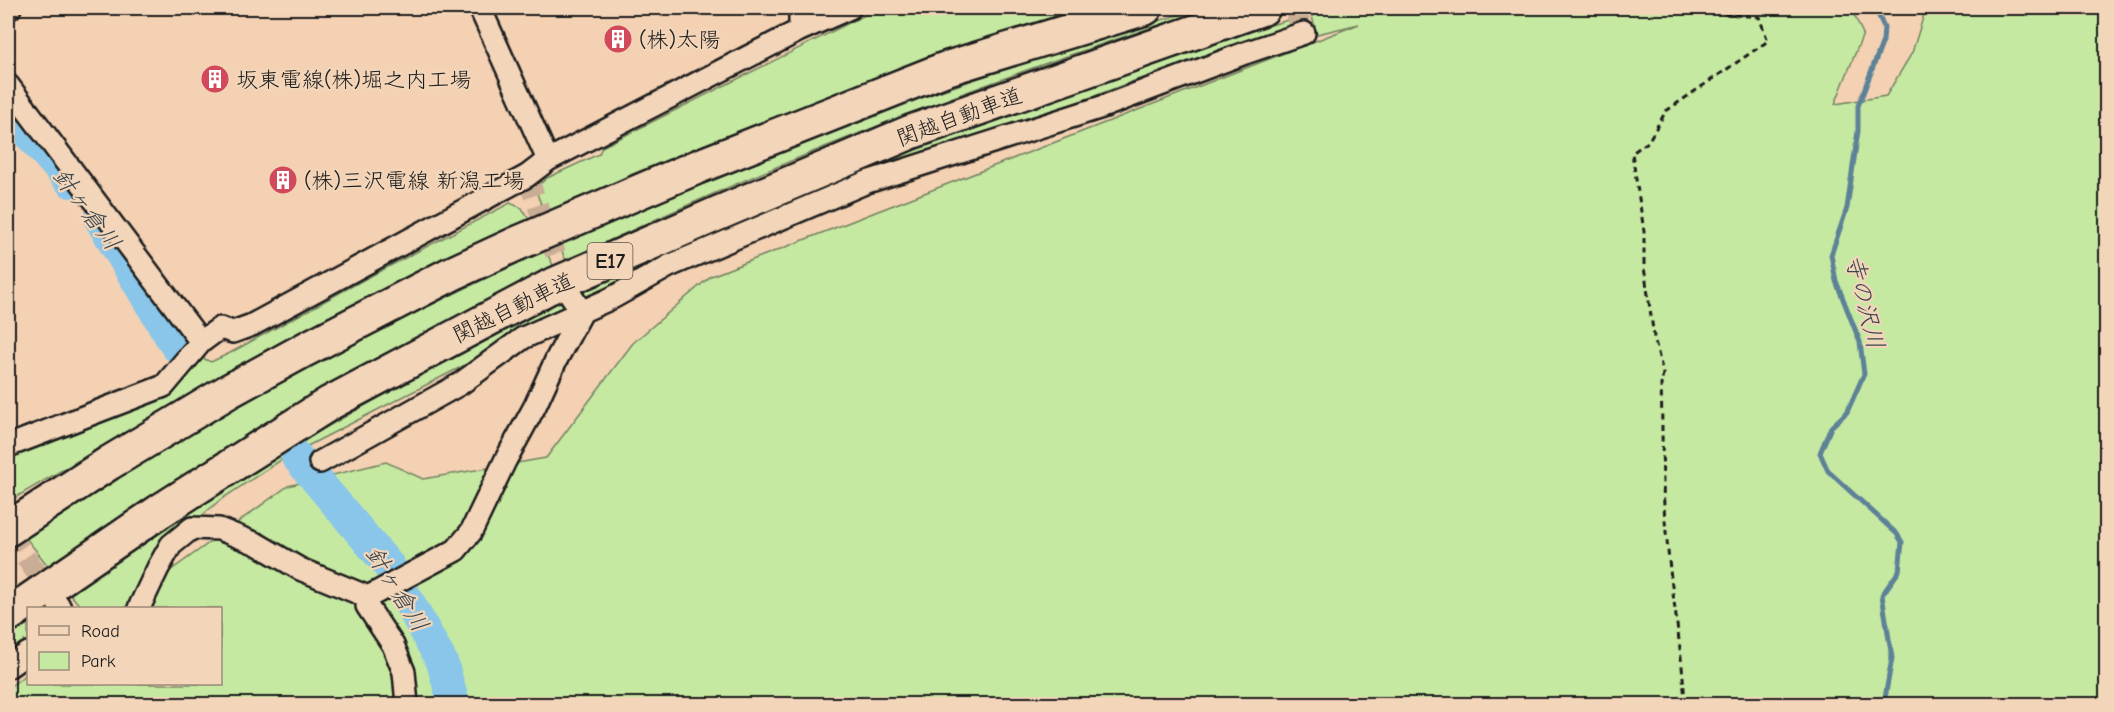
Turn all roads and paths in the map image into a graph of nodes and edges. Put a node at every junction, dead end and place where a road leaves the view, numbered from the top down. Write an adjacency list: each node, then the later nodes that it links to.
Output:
1 (480, 8): 10 (street)
2 (800, 8): 7 (street)
3 (850, 8): 7 (street)
4 (1145, 8): 16 (highway, 関越自動車道 / E17)
5 (1263, 8): 19 (highway, 関越自動車道 / E17)
6 (1672, 8): 23 (path)
7 (800, 30): 10 (street)
8 (1304, 33): 12 (street)
9 (8, 85): 13 (street)
10 (548, 160): 13 (street)
11 (570, 294): 12 (street)
12 (582, 312): 15 (street); 17 (street)
13 (201, 342): 14 (street)
14 (8, 446)
15 (320, 462)
16 (8, 529)
17 (368, 597): 18 (street); 22 (street)
18 (140, 607)
19 (8, 615)
20 (27, 653): 21 (street)
21 (8, 667)
22 (407, 705)
23 (1685, 705)

